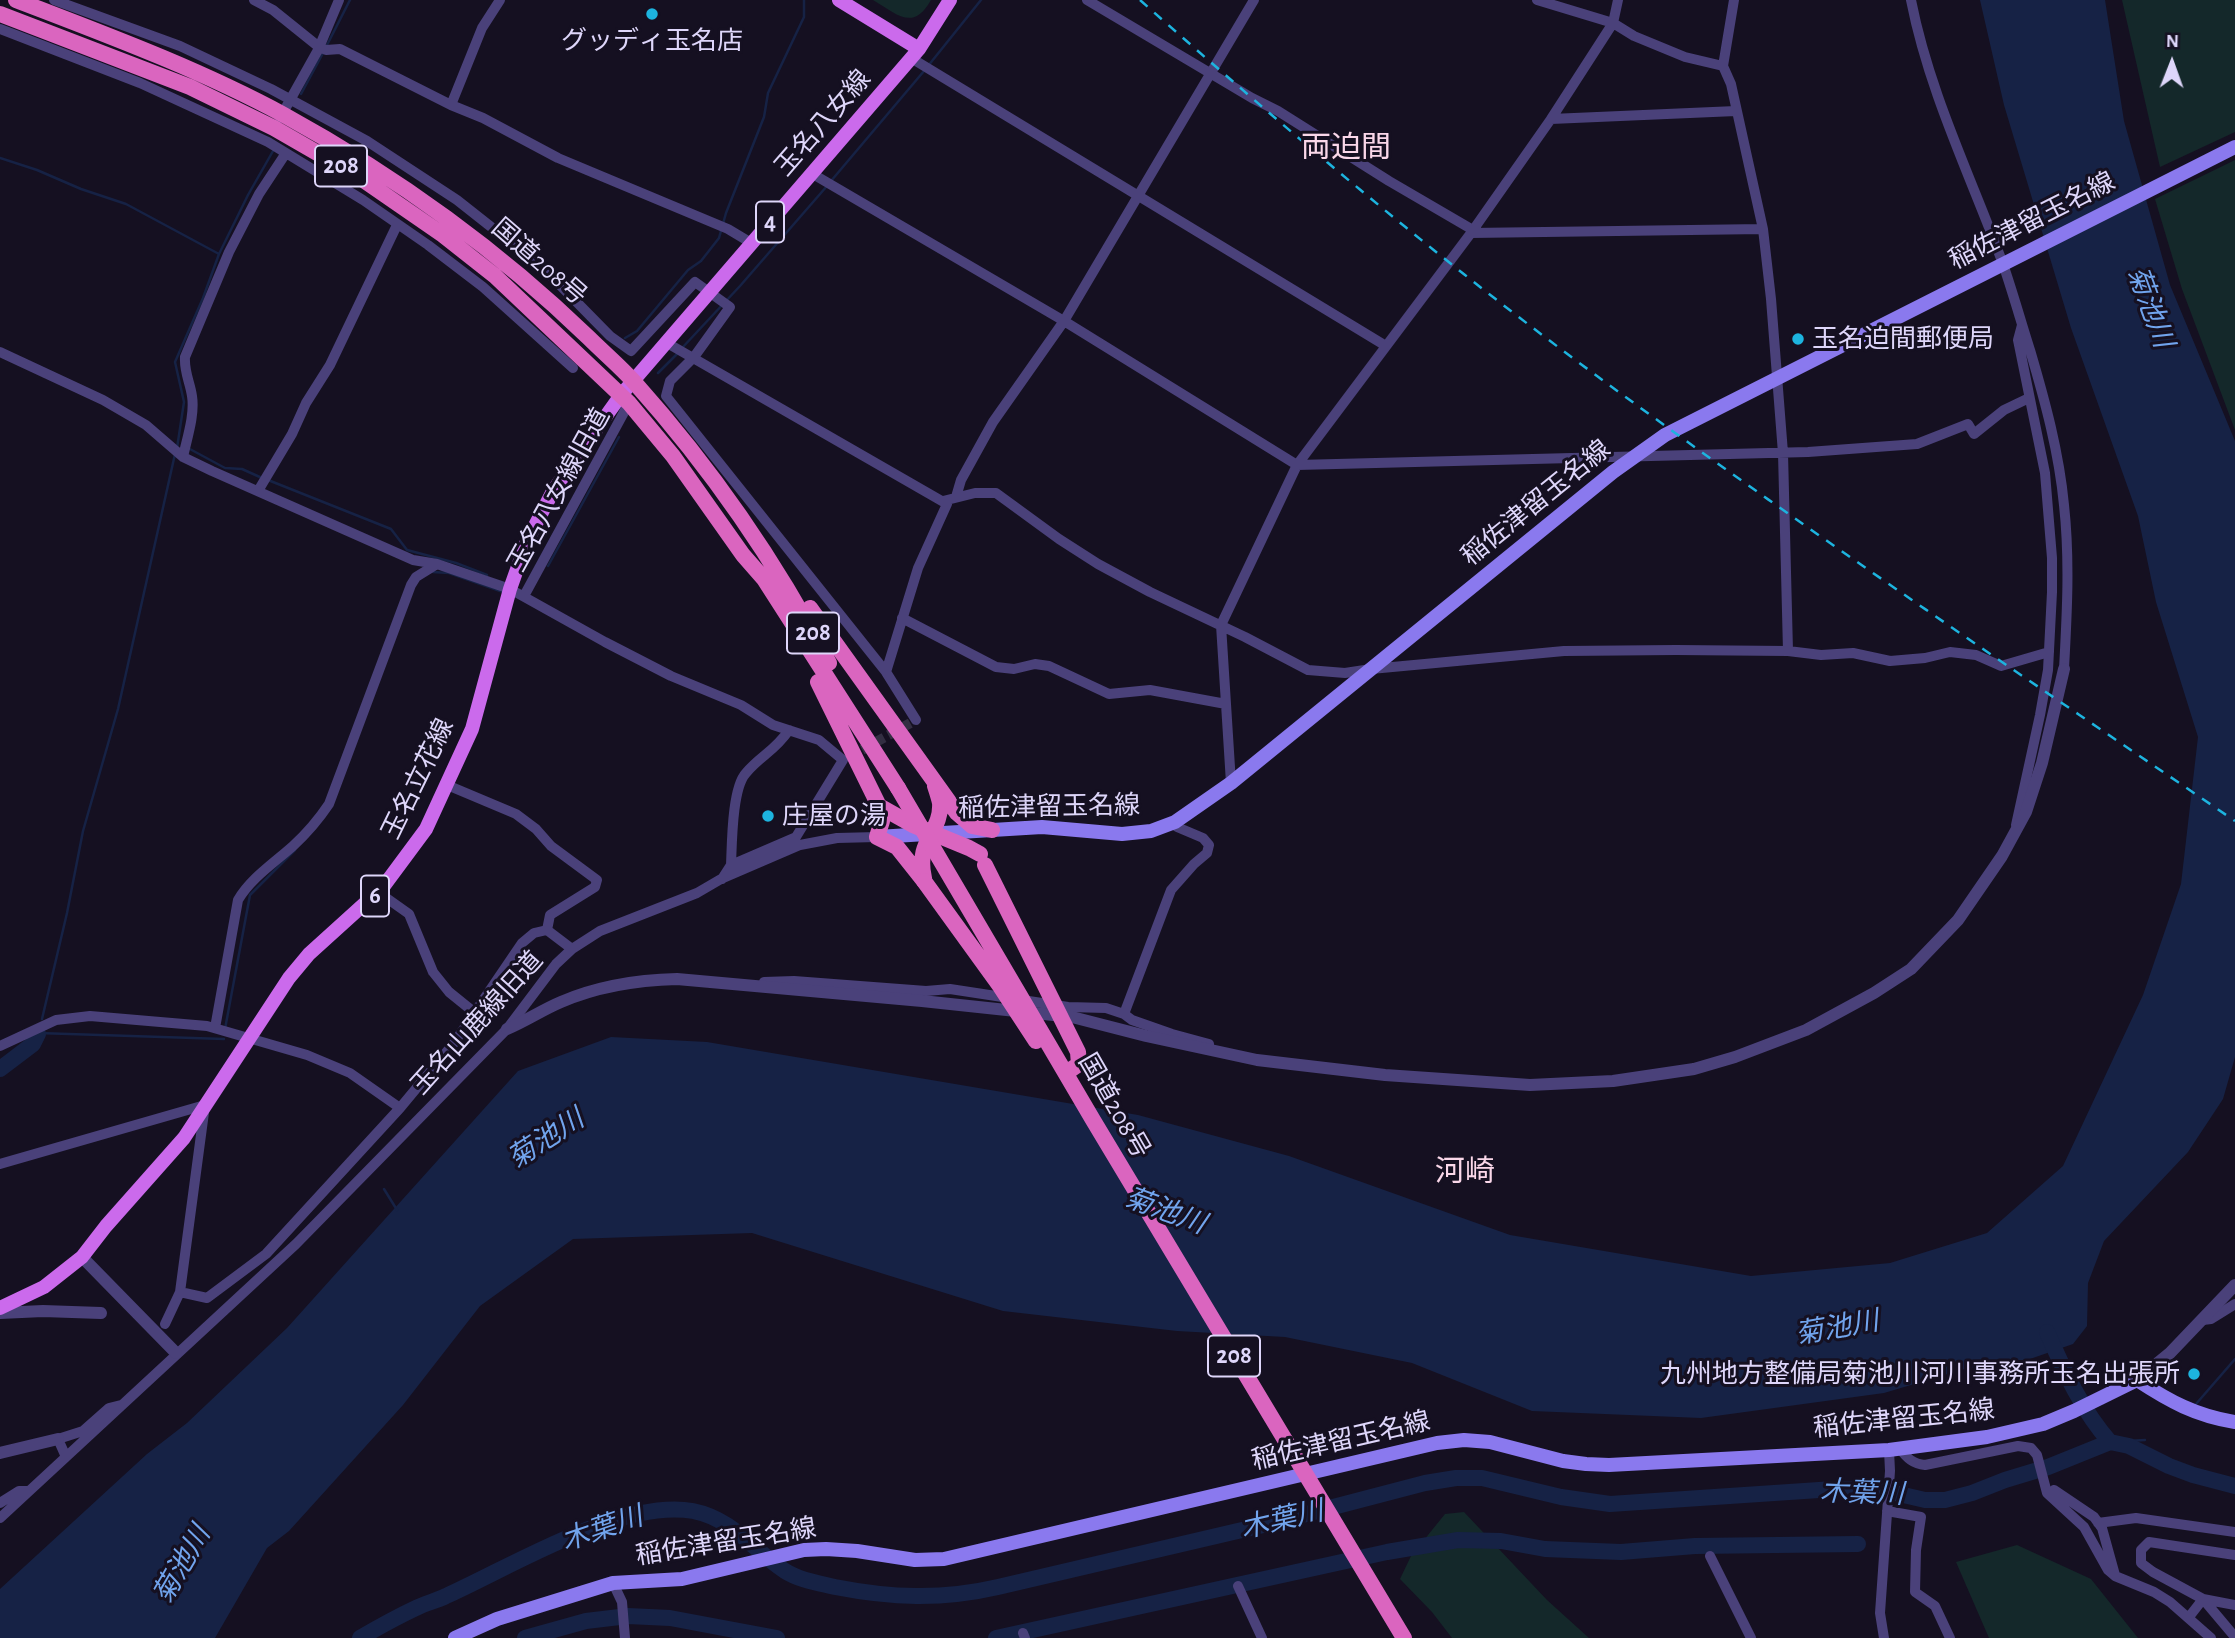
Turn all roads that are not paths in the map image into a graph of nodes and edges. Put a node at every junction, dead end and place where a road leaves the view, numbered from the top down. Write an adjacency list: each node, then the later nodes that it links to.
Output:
1 (16, 0): 14 (street); 23 (highway, 国道208号 / 208)
2 (54, 0): 23 (street)
3 (254, 0): 16 (street)
4 (339, 0): 16 (street)
5 (500, 0): 20 (street)
6 (839, 0): 17 (main road)
7 (950, 0): 17 (main road)
8 (1087, 0): 19 (street)
9 (1254, 0): 19 (street)
10 (1536, 0): 15 (street)
11 (1618, 0): 15 (street)
12 (1734, 0): 18 (street)
13 (1910, 0): 32 (street)
14 (2, 22): 23 (highway, 国道208号 / 208)
15 (1614, 23): 18 (street); 22 (street)
16 (319, 47): 20 (street); 23 (street)
17 (917, 57): 26 (main road, 玉名八女線 / 4); 27 (street)
18 (1723, 66): 21 (street)
19 (1209, 72): 27 (street); 30 (street)
20 (452, 105): 31 (street)
21 (1736, 111): 22 (street); 29 (street)
22 (1551, 119): 30 (street)
23 (279, 121): 25 (street); 33 (street); 42 (highway, 国道208号 / 208); 44 (highway, 国道208号 / 208)
24 (2235, 147): 32 (main road, 稲佐津留玉名線)
25 (286, 153): 28 (street); 46 (street)
26 (811, 173): 31 (main road, 玉名八女線 / 4); 34 (street)
27 (1138, 195): 34 (street); 37 (street)
28 (397, 225): 40 (street); 49 (street)
29 (1763, 229): 30 (street); 41 (street)
30 (1472, 231): 37 (street)
31 (753, 244): 33 (main road, 玉名八女線 / 4)
32 (2006, 262): 35 (street); 41 (main road, 稲佐津留玉名線)
33 (710, 292): 36 (main road, 玉名八女線 / 4); 39 (street)
34 (1064, 321): 48 (street); 50 (street)
35 (2023, 325): 43 (street); 62 (street)
36 (667, 343): 39 (street); 42 (main road, 玉名八女線 / 4)
37 (1386, 346): 48 (street)
38 (0, 352): 46 (street)
39 (694, 357): 51 (street); 63 (street)
40 (573, 368)
41 (1778, 376): 45 (street); 47 (main road, 稲佐津留玉名線)
42 (634, 382): 44 (main road, 玉名八女線 / 4); 52 (highway, 国道208号 / 208)
43 (2029, 398): 45 (street); 60 (street)
44 (625, 399): 53 (highway, 国道208号 / 208); 55 (main road, 玉名立花線 / 6); 56 (street, 玉名八女線旧道)
45 (1783, 453): 47 (street); 59 (street)
46 (182, 455): 49 (street)
47 (1636, 456): 48 (street); 61 (main road, 稲佐津留玉名線)
48 (1297, 465): 58 (street)
49 (258, 491): 54 (street)
50 (956, 496): 51 (street); 58 (street)
51 (943, 501): 57 (street)
52 (749, 528): 67 (highway, 国道208号 / 208); 68 (highway)
53 (743, 555): 67 (highway, 国道208号 / 208); 71 (highway)
54 (437, 564): 55 (street); 87 (street)
55 (510, 589): 56 (street); 70 (main road, 玉名立花線 / 6)
56 (524, 596): 66 (street)
57 (902, 618): 63 (street); 64 (street)
58 (1221, 625): 61 (street); 64 (street)
59 (1788, 651): 60 (street); 61 (street)
60 (2049, 652): 75 (street)
61 (1371, 668): 69 (main road, 稲佐津留玉名線)
62 (2064, 669): 75 (street)
63 (886, 671): 65 (street)
64 (1226, 704): 69 (street)
65 (916, 720)
66 (789, 730): 78 (street); 78 (street)
67 (869, 743): 92 (highway, 国道208号 / 208, bridge)
68 (934, 781): 73 (highway); 74 (highway)
69 (1231, 783): 72 (main road, 稲佐津留玉名線)
70 (447, 785): 81 (main road, 玉名立花線 / 6); 82 (street)
71 (879, 806): 74 (highway); 76 (highway)
72 (1175, 822): 73 (main road, 稲佐津留玉名線); 86 (street)
73 (992, 830): 74 (main road, 稲佐津留玉名線); 77 (highway)
74 (932, 833): 76 (main road, 稲佐津留玉名線); 77 (highway); 80 (highway)
75 (2013, 835): 91 (street)
76 (877, 837): 79 (street, 玉名山鹿線旧道); 80 (highway)
77 (983, 860): 92 (highway, bridge)
78 (731, 865): 79 (street)
79 (721, 879): 83 (street, 玉名山鹿線旧道)
80 (924, 881): 95 (highway, bridge)
81 (378, 892): 85 (street); 89 (main road, 玉名立花線 / 6)
82 (547, 930): 83 (street); 85 (street)
83 (572, 949): 88 (street, 玉名山鹿線旧道)
84 (754, 987): 86 (street); 88 (street); 91 (street)
85 (475, 1013): 94 (street)
86 (1124, 1014): 91 (street)
87 (215, 1028): 89 (street); 90 (street)
88 (507, 1029): 106 (street, 玉名山鹿線旧道)
89 (255, 1039): 93 (main road, 玉名立花線 / 6); 94 (street)
90 (0, 1046)
91 (1226, 1054)
92 (1066, 1073): 95 (highway, 国道208号 / 208, bridge)
93 (205, 1105): 96 (street); 97 (main road, 玉名立花線 / 6); 99 (street)
94 (400, 1108): 99 (street)
95 (1093, 1120): 133 (highway, 国道208号 / 208, bridge)
96 (0, 1164)
97 (82, 1256): 101 (main road, 玉名立花線 / 6); 106 (street)
98 (2235, 1285): 104 (street)
99 (180, 1292): 105 (street)
100 (2235, 1304): 104 (street)
101 (0, 1308)
102 (0, 1313): 103 (street)
103 (102, 1313)
104 (2203, 1320): 107 (street)
105 (165, 1324)
106 (176, 1353): 108 (street)
107 (2137, 1380): 109 (main road); 111 (main road, 稲佐津留玉名線)
108 (124, 1404): 110 (street); 113 (street)
109 (2235, 1422)
110 (58, 1439): 112 (street); 113 (street)
111 (1894, 1450): 114 (street); 117 (street); 124 (main road, 稲佐津留玉名線)
112 (0, 1453)
113 (66, 1457): 115 (street)
114 (2045, 1488): 119 (street); 123 (street)
115 (28, 1491): 116 (street); 118 (street)
116 (0, 1503)
117 (1887, 1511): 135 (street); 136 (street)
118 (0, 1518)
119 (2098, 1522): 120 (street); 123 (street)
120 (2235, 1532)
121 (2235, 1555): 126 (street)
122 (1710, 1556): 134 (street)
123 (2115, 1576): 128 (street)
124 (613, 1583): 130 (main road, 稲佐津留玉名線); 131 (street)
125 (1238, 1586): 132 (street)
126 (2203, 1599): 127 (street); 128 (street); 129 (street)
127 (2235, 1605)
128 (2189, 1617): 137 (street)
129 (2235, 1637)
130 (455, 1638)
131 (625, 1638)
132 (1262, 1638)
133 (1404, 1638)
134 (1751, 1638)
135 (1884, 1638)
136 (1950, 1638)
137 (2211, 1638)

